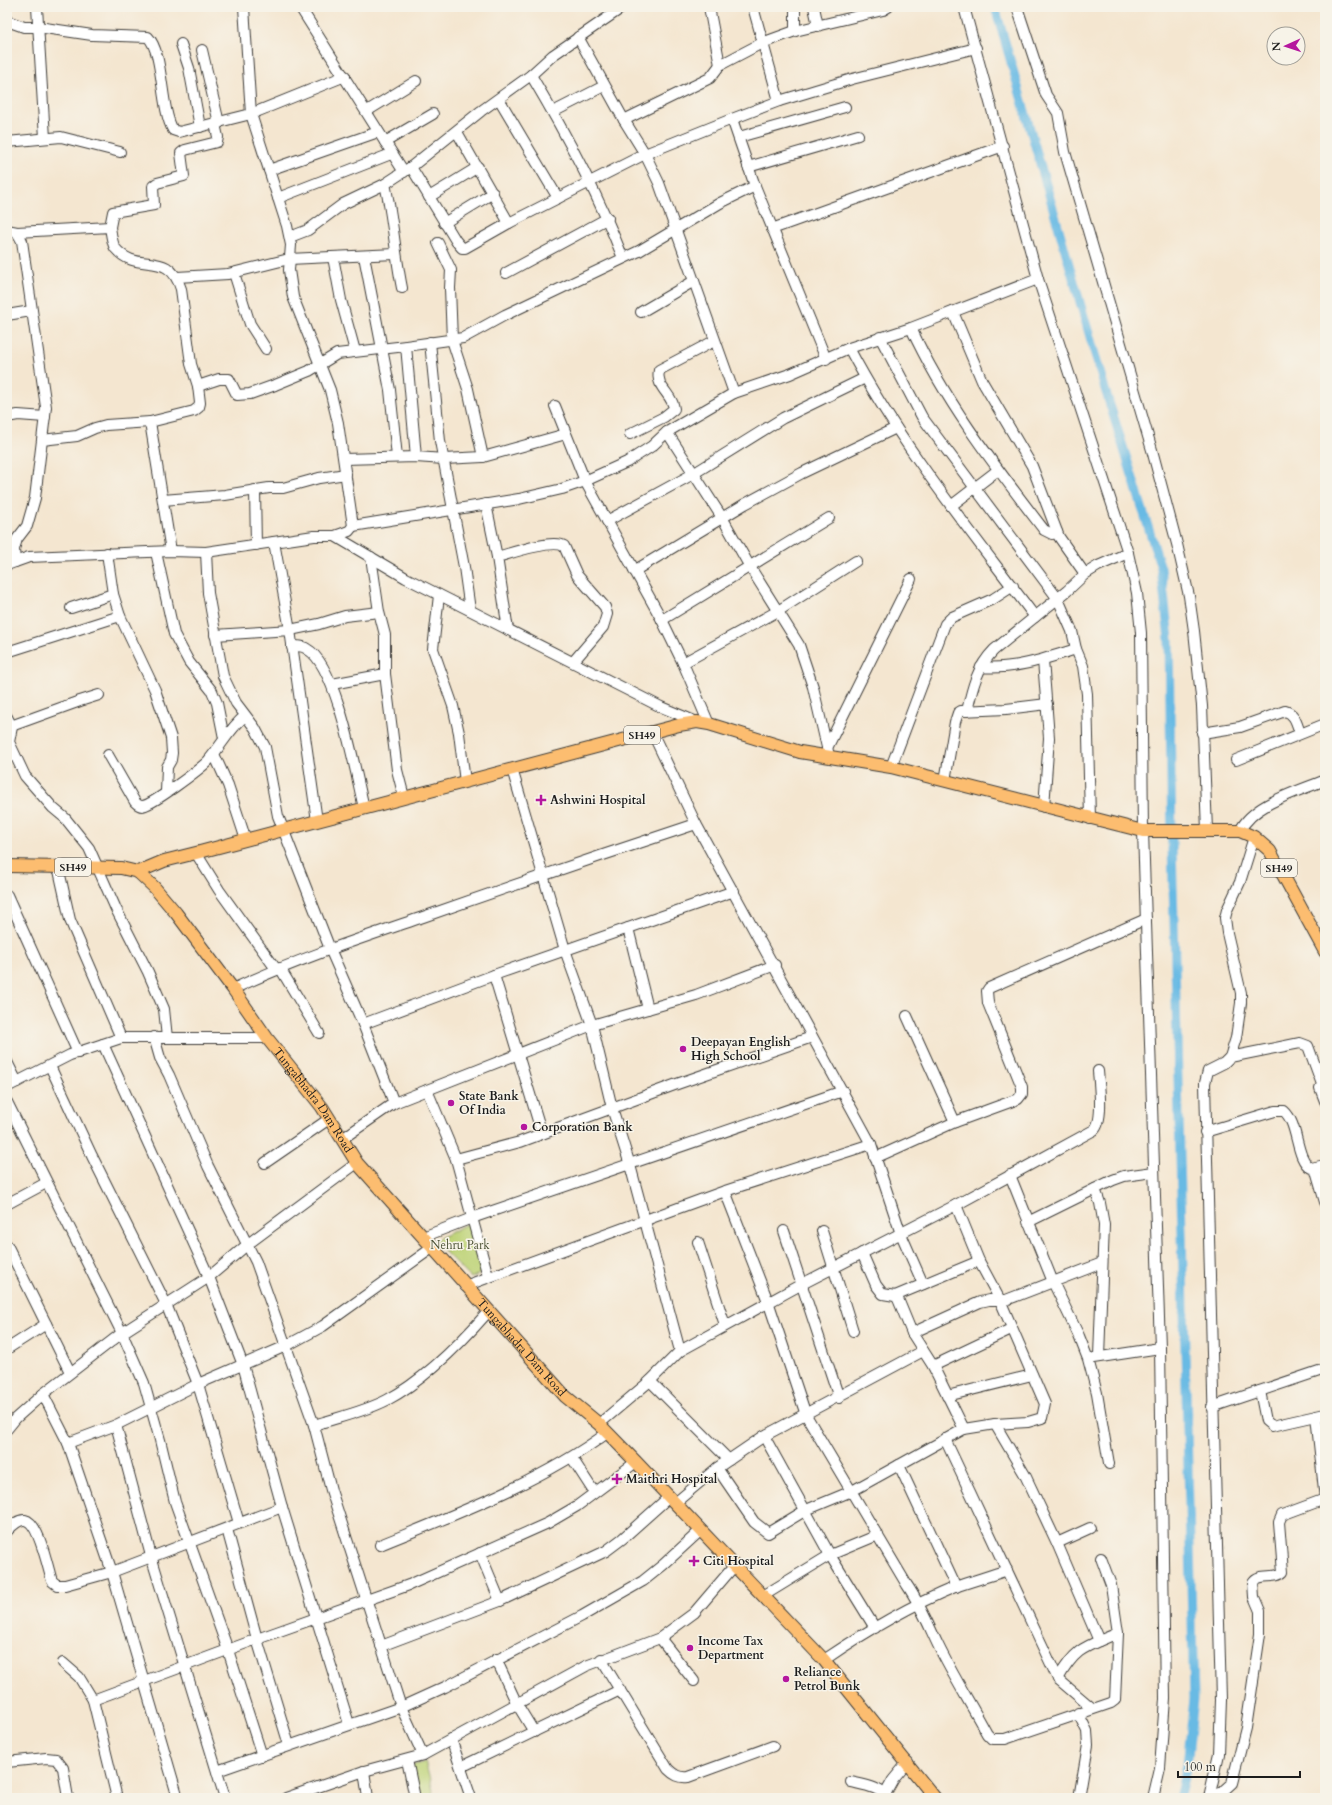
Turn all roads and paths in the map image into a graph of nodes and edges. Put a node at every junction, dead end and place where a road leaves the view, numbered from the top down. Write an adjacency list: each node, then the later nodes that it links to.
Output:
1 (37, 7): 14 (street)
2 (244, 7): 31 (street)
3 (300, 7): 23 (street)
4 (623, 7): 16 (street)
5 (709, 7): 21 (street)
6 (753, 7): 17 (street)
7 (795, 7): 15 (street)
8 (814, 7): 13 (street)
9 (888, 7): 13 (street)
10 (964, 7): 19 (street)
11 (1017, 7): 174 (street)
12 (7, 21): 14 (street)
13 (818, 26): 15 (street)
14 (38, 27): 36 (street); 41 (street)
15 (795, 31): 17 (street)
16 (578, 37): 22 (street); 25 (street)
17 (762, 43): 21 (street); 27 (street)
18 (181, 44): 36 (street)
19 (976, 48): 27 (street); 44 (street)
20 (202, 50): 35 (street)
21 (720, 65): 34 (street)
22 (531, 75): 26 (street); 30 (street)
23 (345, 76): 29 (street); 31 (street)
24 (416, 81): 29 (street)
25 (604, 86): 30 (street); 34 (street)
26 (499, 99): 38 (street); 58 (street)
27 (779, 101): 33 (street)
28 (845, 107): 40 (street)
29 (367, 112): 37 (street)
30 (553, 112): 52 (street)
31 (251, 114): 35 (street); 50 (street)
32 (433, 114): 43 (street)
33 (732, 119): 40 (street); 47 (street)
34 (624, 120): 47 (street)
35 (217, 123): 36 (street); 62 (street)
36 (200, 127)
37 (378, 132): 43 (street); 50 (street)
38 (457, 132): 48 (street); 51 (street)
39 (858, 135): 49 (street)
40 (740, 137): 49 (street)
41 (45, 138): 42 (street); 45 (street)
42 (7, 142)
43 (385, 142): 46 (street)
44 (1003, 146): 64 (street); 76 (street)
45 (120, 152)
46 (391, 154): 51 (street); 57 (street)
47 (645, 154): 52 (street); 63 (street)
48 (478, 167): 55 (street); 56 (street)
49 (748, 167): 54 (street)
50 (269, 170): 57 (street)
51 (408, 170): 53 (street); 56 (street)
52 (590, 183): 58 (street); 59 (street)
53 (385, 184): 66 (street); 68 (street)
54 (755, 186): 63 (street); 64 (street)
55 (493, 193): 60 (street); 61 (street)
56 (429, 197): 60 (street)
57 (278, 198): 66 (street)
58 (558, 198): 61 (street)
59 (608, 218): 71 (street); 74 (street)
60 (444, 223): 61 (street)
61 (509, 223)
62 (110, 227): 65 (street); 75 (street)
63 (676, 229): 71 (street); 77 (street)
64 (772, 229): 93 (street)
65 (12, 231): 79 (street)
66 (290, 237): 72 (street)
67 (438, 242): 85 (street)
68 (396, 254): 70 (street); 78 (street)
69 (333, 256): 70 (street); 72 (street); 92 (street)
70 (364, 256): 91 (street)
71 (623, 258): 85 (street)
72 (289, 259): 73 (street); 94 (street)
73 (234, 273): 75 (street); 89 (street)
74 (506, 273)
75 (177, 277): 96 (street)
76 (1038, 279): 81 (street); 134 (street)
77 (694, 281): 80 (street); 86 (street)
78 (402, 288)
79 (31, 311): 82 (street); 100 (street)
80 (641, 312)
81 (953, 312): 83 (street); 126 (street)
82 (7, 314)
83 (910, 328): 84 (street); 112 (street)
84 (880, 337): 90 (street); 116 (street)
85 (452, 340): 87 (street); 109 (street)
86 (714, 341): 97 (street); 105 (street)
87 (430, 342): 88 (street); 110 (street)
88 (406, 346): 91 (street); 108 (street)
89 (266, 348)
90 (849, 348): 93 (street); 95 (street)
91 (382, 349): 92 (street); 107 (street)
92 (355, 351): 94 (street)
93 (826, 359): 97 (street)
94 (319, 365): 96 (street); 111 (street)
95 (865, 378): 102 (street); 114 (street)
96 (198, 386): 101 (street)
97 (734, 393): 103 (street)
98 (555, 406): 104 (street)
99 (7, 417): 100 (street)
100 (45, 417): 106 (street)
101 (150, 422): 106 (street); 118 (street)
102 (896, 428): 120 (street); 123 (street)
103 (667, 432): 114 (street); 115 (street)
104 (566, 434): 109 (street); 115 (street)
105 (630, 434)
106 (42, 440): 138 (street)
107 (397, 457): 108 (street); 111 (street)
108 (416, 457): 110 (street)
109 (483, 457): 110 (street)
110 (444, 459): 121 (street)
111 (344, 460): 113 (street)
112 (998, 470): 116 (street); 126 (street)
113 (346, 474): 117 (street); 125 (street)
114 (693, 474): 123 (street); 124 (street)
115 (585, 481): 119 (street); 124 (street)
116 (974, 488): 120 (street); 146 (street)
117 (255, 490): 118 (street); 129 (street)
118 (163, 500): 130 (street)
119 (486, 504): 121 (street); 136 (street)
120 (951, 506): 143 (street)
121 (454, 509): 125 (street); 148 (street)
122 (829, 518): 139 (street)
123 (723, 519): 139 (street); 140 (street)
124 (607, 521): 140 (street)
125 (353, 526): 127 (street)
126 (1057, 532): 141 (street)
127 (336, 536): 128 (street); 135 (street)
128 (274, 542): 129 (street); 154 (street)
129 (256, 544): 132 (street)
130 (172, 551): 131 (street); 132 (street)
131 (156, 552): 133 (street); 176 (street)
132 (206, 552): 156 (street)
133 (107, 553): 138 (street); 144 (street)
134 (1128, 554): 141 (street); 196 (street)
135 (371, 557): 145 (street); 150 (street)
136 (497, 557): 155 (street); 161 (street)
137 (856, 561): 149 (street)
138 (11, 564)
139 (750, 567): 149 (street); 153 (street)
140 (634, 571): 153 (street)
141 (1085, 574): 146 (street)
142 (911, 579): 177 (street)
143 (1012, 586): 152 (street); 181 (street)
144 (113, 594): 147 (street); 151 (street)
145 (439, 595): 148 (street); 184 (street)
146 (1058, 599): 152 (street); 158 (street)
147 (71, 608)
148 (470, 610): 155 (street)
149 (778, 611): 162 (street); 177 (street)
150 (379, 612): 154 (street); 164 (street)
151 (120, 616): 159 (street); 186 (street)
152 (1035, 617): 163 (street)
153 (662, 620): 162 (street)
154 (290, 630): 156 (street); 157 (street)
155 (508, 630): 161 (street)
156 (215, 635): 169 (street)
157 (292, 647): 165 (street); 191 (street)
158 (1076, 649): 160 (street); 190 (street)
159 (7, 652)
160 (1043, 660): 163 (street); 167 (street)
161 (573, 662): 171 (street)
162 (683, 663): 171 (street)
163 (980, 667): 168 (street)
164 (385, 674): 165 (street); 187 (street)
165 (332, 684): 189 (street)
166 (99, 696): 170 (street)
167 (1047, 704): 168 (street); 188 (street)
168 (967, 711): 185 (street)
169 (245, 716): 176 (street); 193 (street)
170 (9, 722): 202 (street)
171 (703, 723): 173 (main road, SH49); 177 (main road, SH49)
172 (1325, 724): 175 (street)
173 (652, 732): 182 (main road, SH49); 192 (street)
174 (1202, 733): 175 (street); 194 (street)
175 (1300, 733): 180 (street)
176 (224, 738): 178 (street)
177 (828, 752): 181 (main road, SH49)
178 (214, 754): 186 (street); 198 (street)
179 (108, 755): 186 (street)
180 (1236, 760)
181 (891, 767): 185 (main road, SH49)
182 (512, 769): 184 (main road, SH49); 204 (street)
183 (1325, 780): 195 (street)
184 (465, 782): 187 (main road, SH49)
185 (946, 782): 188 (main road, SH49)
186 (166, 792)
187 (404, 797): 189 (main road, SH49)
188 (1044, 807): 190 (main road, SH49)
189 (364, 808): 191 (main road, SH49)
190 (1090, 819): 196 (main road, SH49)
191 (317, 821): 193 (main road, SH49)
192 (696, 824): 204 (street); 205 (street)
193 (283, 830): 198 (main road, SH49); 209 (street)
194 (1204, 830): 195 (main road, SH49); 196 (main road, SH49)
195 (1240, 831): 197 (main road, SH49)
196 (1146, 832): 207 (street)
197 (1254, 837): 211 (main road, SH49); 229 (street)
198 (246, 840): 199 (main road, SH49)
199 (196, 852): 203 (main road, SH49); 213 (street)
200 (7, 866): 201 (main road, SH49)
201 (58, 866): 202 (main road, SH49); 223 (street)
202 (97, 867): 203 (main road, SH49); 224 (street)
203 (138, 872): 215 (main road, Tungabhadra Dam Road)
204 (542, 875): 209 (street); 210 (street)
205 (734, 891): 208 (street); 212 (street)
206 (7, 895): 227 (street)
207 (1146, 919): 242 (street); 254 (street)
208 (628, 928): 210 (street); 216 (street)
209 (330, 949): 213 (street); 218 (street)
210 (565, 950): 214 (street); 219 (street)
211 (1325, 952)
212 (775, 965): 216 (street); 222 (street)
213 (278, 969): 215 (street); 220 (street)
214 (494, 975): 218 (street); 228 (street)
215 (234, 989): 225 (main road, Tungabhadra Dam Road)
216 (648, 1009): 219 (street)
217 (907, 1016): 242 (street)
218 (363, 1024): 239 (street)
219 (592, 1025): 228 (street); 240 (street)
220 (319, 1033)
221 (154, 1037): 223 (street); 224 (street); 270 (street)
222 (812, 1037): 236 (street); 240 (street)
223 (121, 1038): 226 (street)
224 (167, 1038): 225 (street)
225 (267, 1038): 241 (main road, Tungabhadra Dam Road)
226 (103, 1044): 227 (street); 278 (street)
227 (78, 1053): 231 (street)
228 (518, 1054): 235 (street); 244 (street)
229 (1230, 1057): 237 (street); 243 (street)
230 (7, 1062): 233 (street)
231 (50, 1066): 233 (street); 285 (street)
232 (1098, 1071): 255 (street)
233 (17, 1082): 234 (street)
234 (7, 1087)
235 (427, 1090): 239 (street); 248 (street)
236 (843, 1090): 246 (street); 251 (street)
237 (1325, 1101)
238 (7, 1102): 256 (street)
239 (394, 1103): 245 (street)
240 (612, 1108): 244 (street); 251 (street)
241 (329, 1119): 245 (main road, Tungabhadra Dam Road); 249 (street)
242 (955, 1122): 247 (street)
243 (1205, 1132): 253 (street); 312 (street)
244 (542, 1134): 248 (street)
245 (342, 1139): 250 (main road, Tungabhadra Dam Road)
246 (871, 1144): 247 (street); 258 (street)
247 (875, 1158): 267 (street)
248 (456, 1159): 262 (street)
249 (264, 1163)
250 (357, 1163): 268 (main road, Tungabhadra Dam Road); 270 (street)
251 (630, 1165): 262 (street); 263 (street)
252 (1325, 1165): 253 (street)
253 (1315, 1168): 259 (street)
254 (1154, 1172): 257 (street); 295 (street)
255 (1010, 1176): 261 (street); 264 (street)
256 (46, 1183): 260 (street); 292 (street)
257 (1095, 1188): 264 (street); 275 (street)
258 (726, 1191): 263 (street); 286 (street)
259 (1325, 1202)
260 (7, 1204)
261 (956, 1205): 267 (street); 274 (street)
262 (472, 1218): 268 (street); 277 (street)
263 (645, 1220): 277 (street); 297 (street)
264 (1028, 1222): 279 (street)
265 (784, 1231): 280 (street)
266 (822, 1231): 276 (street)
267 (901, 1234): 273 (street); 281 (street)
268 (423, 1237): 272 (main road, Tungabhadra Dam Road)
269 (698, 1242): 289 (street)
270 (248, 1244): 278 (street); 294 (street)
271 (7, 1245): 288 (street)
272 (432, 1248): 282 (main road, Tungabhadra Dam Road); 294 (street)
273 (862, 1253): 276 (street); 283 (street)
274 (979, 1261): 281 (street); 284 (street)
275 (1102, 1263): 279 (street); 299 (street)
276 (834, 1268): 280 (street); 291 (street)
277 (488, 1276): 282 (street)
278 (209, 1277): 285 (street); 301 (street)
279 (1053, 1282): 284 (street); 300 (street)
280 (802, 1284): 286 (street); 311 (street)
281 (923, 1284): 283 (street)
282 (465, 1286): 287 (main road, Tungabhadra Dam Road)
283 (895, 1296): 293 (street)
284 (1000, 1300): 290 (street); 293 (street)
285 (166, 1304): 292 (street); 307 (street)
286 (769, 1304): 289 (street); 314 (street)
287 (488, 1312): 316 (main road, Tungabhadra Dam Road); 319 (street)
288 (46, 1324): 296 (street); 304 (street)
289 (725, 1325): 297 (street)
290 (1012, 1329): 302 (street); 305 (street)
291 (853, 1331)
292 (122, 1333): 304 (street); 313 (street)
293 (912, 1333): 298 (street)
294 (286, 1346): 301 (street); 319 (street)
295 (1160, 1348): 299 (street); 407 (street)
296 (7, 1349)
297 (680, 1351): 306 (street)
298 (923, 1351): 302 (street); 311 (street)
299 (1099, 1356): 300 (street)
300 (1088, 1359): 329 (street)
301 (243, 1365): 307 (street); 336 (street)
302 (933, 1366): 310 (street)
303 (1325, 1369): 308 (street)
304 (70, 1372): 309 (street)
305 (1032, 1375): 310 (street); 317 (street)
306 (650, 1381): 316 (street); 327 (street)
307 (198, 1384): 313 (street); 338 (street)
308 (1260, 1391): 312 (street); 315 (street)
309 (43, 1394): 320 (street); 325 (street)
310 (947, 1396): 321 (street)
311 (839, 1398): 314 (street)
312 (1212, 1407): 396 (street)
313 (150, 1408): 318 (street); 344 (street)
314 (806, 1415): 323 (street); 332 (street)
315 (1320, 1415): 334 (street)
316 (599, 1424): 322 (main road, Tungabhadra Dam Road)
317 (995, 1424): 321 (street); 345 (street)
318 (116, 1425): 325 (street); 349 (street)
319 (314, 1425): 356 (street)
320 (7, 1429)
321 (964, 1429): 324 (street)
322 (607, 1433): 326 (street); 328 (main road, Tungabhadra Dam Road)
323 (764, 1436): 327 (street); 337 (street)
324 (945, 1438): 330 (street); 352 (street)
325 (68, 1443): 353 (street)
326 (572, 1458): 333 (street); 346 (street)
327 (729, 1460): 331 (street)
328 (636, 1462): 333 (street); 335 (main road, Tungabhadra Dam Road)
329 (1109, 1464)
330 (899, 1465): 332 (street); 354 (street)
331 (717, 1468): 335 (street); 337 (street)
332 (852, 1491): 337 (street); 343 (street)
333 (594, 1492): 347 (street)
334 (1325, 1499): 396 (street)
335 (672, 1500): 341 (main road, Tungabhadra Dam Road); 357 (street)
336 (282, 1507): 338 (street); 359 (street)
337 (806, 1510): 348 (street)
338 (239, 1523): 340 (street)
339 (1090, 1528): 345 (street)
340 (227, 1529): 344 (street); 362 (street)
341 (701, 1530): 351 (main road, Tungabhadra Dam Road); 367 (street)
342 (7, 1531): 353 (street)
343 (878, 1535): 348 (street); 358 (street)
344 (190, 1542): 349 (street); 366 (street)
345 (1057, 1543): 364 (street)
346 (380, 1545)
347 (480, 1553): 356 (street); 357 (street)
348 (830, 1555): 355 (street); 360 (street)
349 (151, 1556): 353 (street); 371 (street)
350 (1101, 1558): 361 (street)
351 (735, 1565): 355 (main road, Tungabhadra Dam Road); 363 (street)
352 (1007, 1570): 354 (street); 372 (street)
353 (112, 1572): 373 (street)
354 (956, 1587): 358 (street)
355 (763, 1596): 369 (main road, Tungabhadra Dam Road)
356 (367, 1600): 359 (street); 365 (street)
357 (500, 1601): 365 (street)
358 (919, 1603): 360 (street); 380 (street)
359 (317, 1618): 362 (street); 381 (street)
360 (874, 1628): 369 (street)
361 (1118, 1633): 364 (street); 379 (street)
362 (257, 1638): 366 (street); 384 (street)
363 (660, 1638): 368 (street); 374 (street)
364 (1099, 1641): 372 (street)
365 (381, 1646): 378 (street)
366 (228, 1650): 371 (street); 387 (street)
367 (496, 1659): 377 (street); 378 (street)
368 (601, 1659): 375 (street); 377 (street)
369 (824, 1660): 390 (main road, Tungabhadra Dam Road)
370 (63, 1663): 376 (street)
371 (186, 1666): 373 (street); 392 (street)
372 (1058, 1679): 379 (street)
373 (143, 1680): 376 (street); 399 (street)
374 (694, 1681)
375 (620, 1690): 382 (street); 385 (street)
376 (93, 1700): 398 (street)
377 (517, 1704): 382 (street); 383 (street)
378 (401, 1707): 381 (street); 386 (street)
379 (1092, 1708): 380 (street)
380 (1078, 1713): 406 (street)
381 (349, 1724): 384 (street)
382 (534, 1732): 391 (street)
383 (452, 1739): 386 (street); 391 (street)
384 (289, 1745): 387 (street)
385 (773, 1746)
386 (423, 1755): 388 (street)
387 (262, 1756): 392 (street)
388 (407, 1760): 393 (street); 403 (street)
389 (7, 1762): 397 (street)
390 (908, 1762): 395 (street); 405 (main road, Tungabhadra Dam Road)
391 (461, 1767): 404 (street)
392 (217, 1771): 400 (street)
393 (364, 1771): 401 (street); 402 (street)
394 (851, 1782): 395 (street)
395 (885, 1797)
396 (1209, 1797)
397 (68, 1798)
398 (117, 1798)
399 (178, 1798)
400 (225, 1798)
401 (286, 1798)
402 (368, 1798)
403 (415, 1798)
404 (471, 1798)
405 (935, 1798)
406 (1079, 1798)
407 (1153, 1798)

